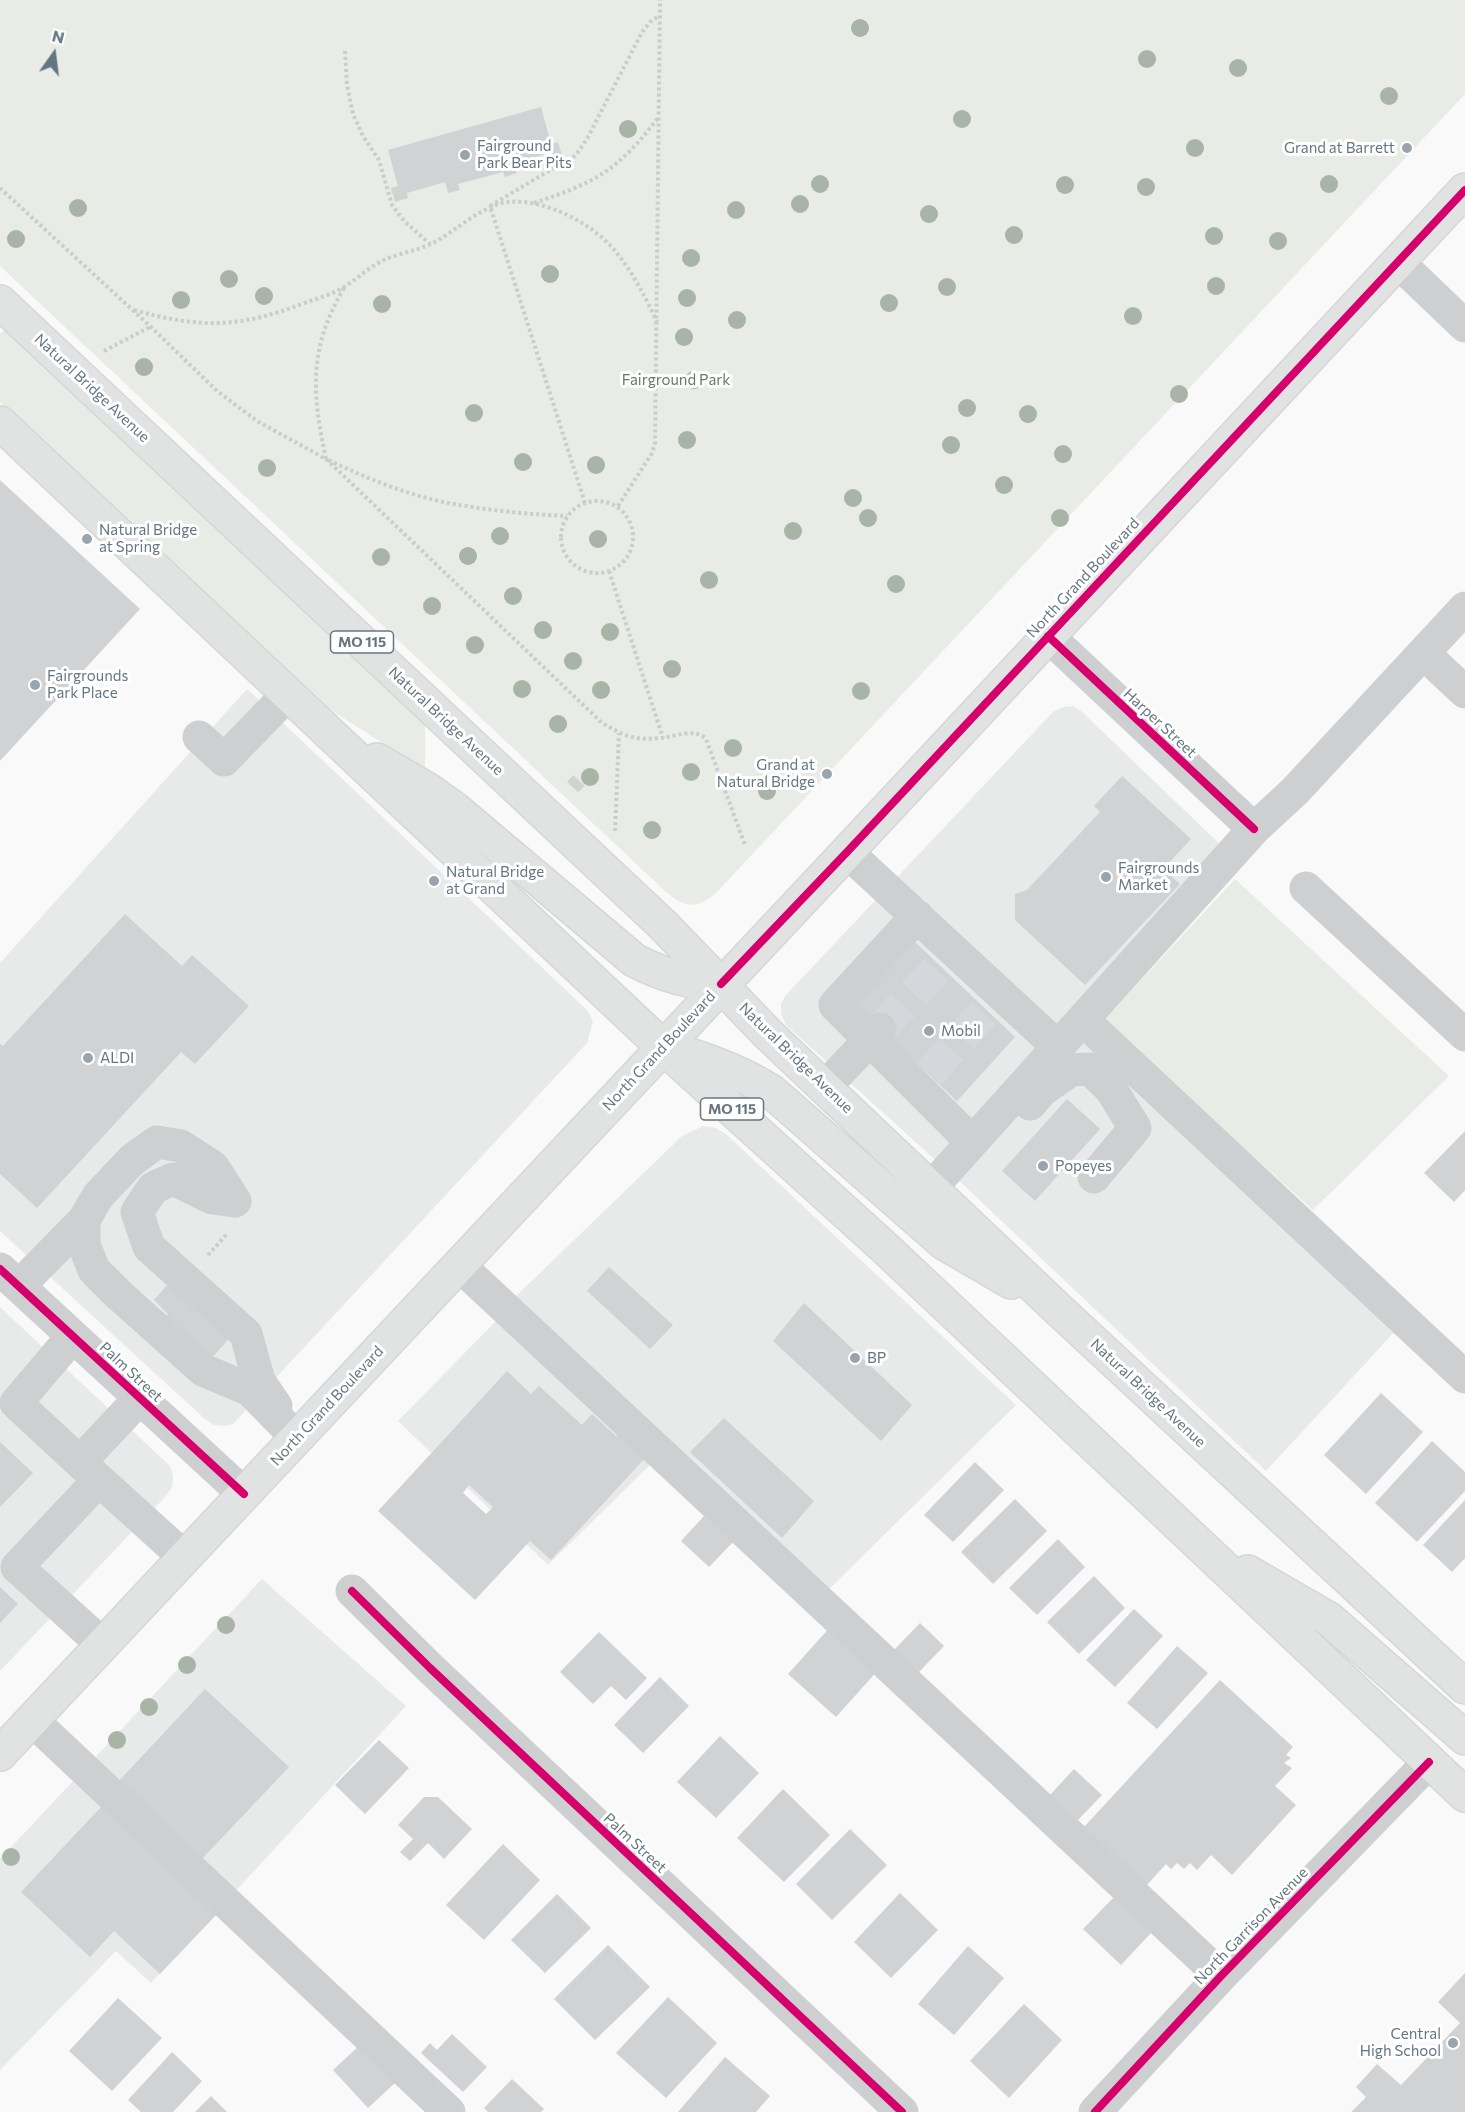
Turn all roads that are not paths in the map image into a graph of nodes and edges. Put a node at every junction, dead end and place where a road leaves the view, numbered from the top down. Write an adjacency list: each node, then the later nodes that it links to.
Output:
1 (1465, 190): 2 (main road, North Grand Boulevard)
2 (1398, 262): 4 (street); 7 (main road, North Grand Boulevard)
3 (0, 302): 17 (main road, Natural Bridge Avenue / MO 115)
4 (1465, 326)
5 (0, 423): 10 (main road, MO 115)
6 (1465, 608): 8 (street)
7 (1047, 636): 13 (street, Harper Street); 14 (main road, North Grand Boulevard)
8 (1424, 653): 9 (street); 13 (street)
9 (1465, 692)
10 (288, 694): 11 (main road, MO 115); 12 (street)
11 (323, 728): 17 (main road); 21 (main road, MO 115)
12 (199, 736)
13 (1254, 829): 18 (street)
14 (847, 852): 16 (street); 17 (main road, North Grand Boulevard)
15 (1306, 888): 20 (street)
16 (917, 916): 19 (street); 22 (street)
17 (721, 984): 21 (main road, North Grand Boulevard); 23 (main road, Natural Bridge Avenue / MO 115)
18 (1083, 1020): 22 (street); 32 (street)
19 (875, 1034): 23 (street); 24 (street)
20 (1465, 1035)
21 (663, 1047): 28 (main road, North Grand Boulevard); 30 (main road); 38 (main road, MO 115)
22 (1058, 1047): 24 (street)
23 (825, 1087): 26 (main road, Natural Bridge Avenue / MO 115)
24 (975, 1153): 25 (street); 26 (street)
25 (1094, 1177)
26 (931, 1188): 30 (main road, Natural Bridge Avenue / MO 115)
27 (84, 1220): 29 (street); 35 (street); 35 (street)
28 (459, 1265): 35 (main road, North Grand Boulevard); 49 (street)
29 (9, 1277): 31 (street, Palm Street)
30 (1059, 1310): 43 (main road, Natural Bridge Avenue / MO 115)
31 (74, 1336): 33 (street, Palm Street); 34 (street)
32 (1465, 1377)
33 (140, 1398): 36 (street); 37 (street, Palm Street)
34 (8, 1404): 36 (street)
35 (297, 1438): 37 (main road, North Grand Boulevard)
36 (89, 1471): 39 (street); 40 (street)
37 (244, 1494): 39 (main road, North Grand Boulevard)
38 (1197, 1542): 45 (main road); 47 (main road, MO 115)
39 (184, 1557): 42 (main road, North Grand Boulevard)
40 (8, 1559): 42 (street)
41 (352, 1591): 51 (street, Palm Street)
42 (102, 1644): 44 (main road, North Grand Boulevard)
43 (1465, 1687)
44 (32, 1720): 46 (main road, North Grand Boulevard); 50 (street)
45 (1465, 1738)
46 (0, 1754)
47 (1429, 1762): 48 (main road, MO 115); 49 (street, North Garrison Avenue)
48 (1465, 1795)
49 (1221, 1976): 52 (street, North Garrison Avenue)
50 (449, 2112)
51 (902, 2112)
52 (1095, 2112)

